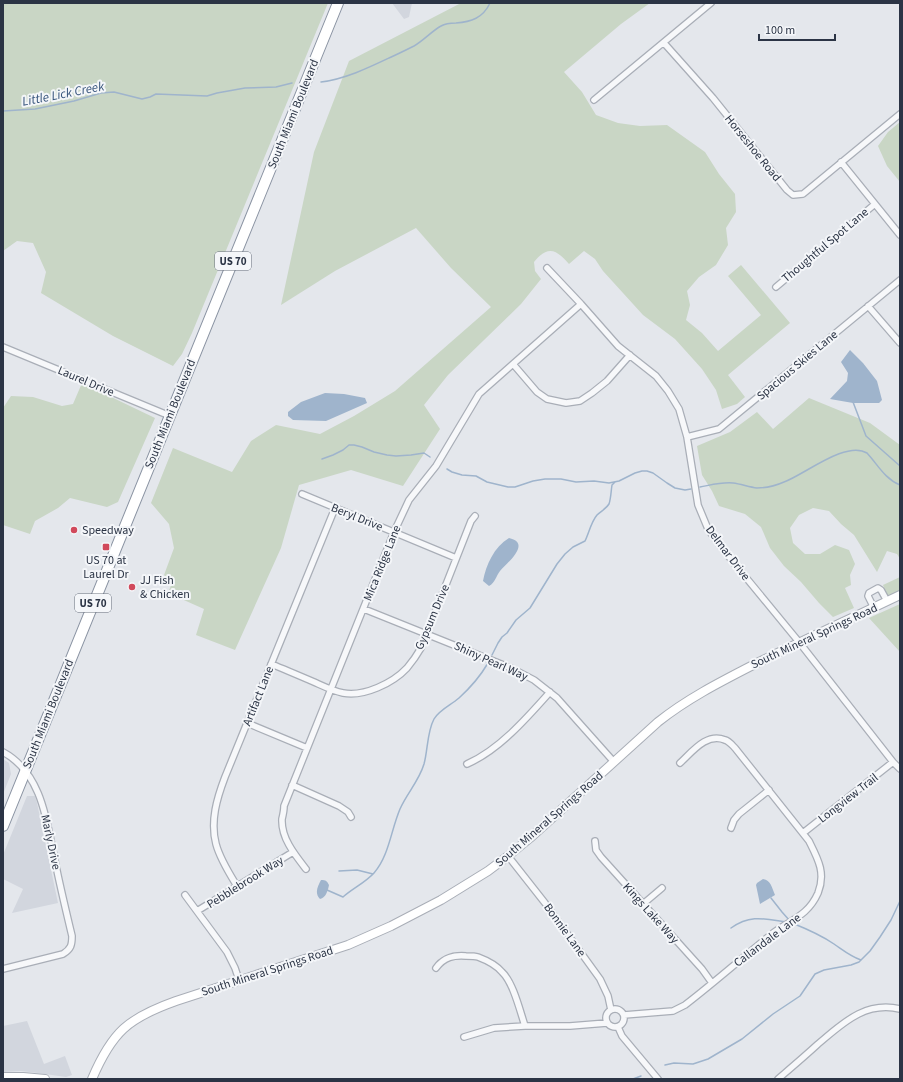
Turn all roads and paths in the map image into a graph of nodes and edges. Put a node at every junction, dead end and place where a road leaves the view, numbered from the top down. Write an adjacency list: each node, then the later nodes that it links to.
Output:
1 (338, 3): 18 (highway, South Miami Boulevard / US 70)
2 (711, 3): 3 (street)
3 (664, 43): 4 (street); 6 (street, Horseshoe Road)
4 (594, 100)
5 (900, 114): 6 (street, Horseshoe Road)
6 (841, 162): 7 (street)
7 (875, 204): 8 (street); 11 (street, Thoughtful Spot Lane)
8 (900, 235)
9 (547, 268): 12 (street, Delmar Drive)
10 (900, 280): 13 (street, Spacious Skies Lane)
11 (776, 287)
12 (581, 304): 16 (street, Delmar Drive); 17 (street, Mica Ridge Lane)
13 (868, 306): 14 (street); 19 (street, Spacious Skies Lane)
14 (900, 344)
15 (3, 347): 18 (street, Laurel Drive)
16 (630, 355): 17 (street); 19 (street, Delmar Drive)
17 (513, 364): 23 (street, Mica Ridge Lane)
18 (170, 416): 42 (highway, South Miami Boulevard / US 70)
19 (687, 437): 30 (street, Delmar Drive)
20 (302, 494): 21 (street, Beryl Drive)
21 (335, 508): 23 (street, Beryl Drive); 31 (street, Artifact Lane)
22 (475, 516): 24 (street, Gypsum Drive)
23 (394, 532): 24 (street, Beryl Drive); 28 (street, Mica Ridge Lane)
24 (456, 558): 29 (street, Gypsum Drive)
25 (900, 595): 26 (street, South Mineral Springs Road)
26 (887, 601): 27 (street, South Mineral Springs Road); 27 (street)
27 (874, 608): 30 (street, South Mineral Springs Road)
28 (364, 609): 29 (street, Shiny Pearl Way); 32 (street, Mica Ridge Lane)
29 (427, 634): 32 (street, Gypsum Drive); 33 (street, Shiny Pearl Way)
30 (799, 642): 37 (street, South Mineral Springs Road); 38 (street, Delmar Drive)
31 (271, 664): 32 (street, Gypsum Drive); 34 (street, Artifact Lane)
32 (331, 689): 35 (street, Mica Ridge Lane)
33 (550, 692): 37 (street, Shiny Pearl Way); 40 (street)
34 (247, 723): 35 (street); 53 (street, Artifact Lane)
35 (307, 748): 43 (street, Mica Ridge Lane)
36 (3, 752): 42 (street, Marly Drive)
37 (614, 762): 51 (street, South Mineral Springs Road)
38 (893, 762): 41 (street, Delmar Drive); 48 (street, Longview Trail)
39 (680, 763): 44 (street, Callandale Lane)
40 (467, 764)
41 (900, 769)
42 (25, 770): 46 (highway, South Miami Boulevard / US 70); 59 (street, Marly Drive)
43 (292, 785): 45 (street); 50 (street, Mica Ridge Lane)
44 (769, 790): 47 (street); 48 (street, Callandale Lane)
45 (351, 817)
46 (3, 826)
47 (731, 828)
48 (803, 833): 61 (street, Callandale Lane)
49 (595, 841): 56 (street, Kings Lake Way)
50 (293, 852): 52 (street, Mica Ridge Lane); 53 (street, Pebblebrook Way)
51 (508, 856): 60 (street, South Mineral Springs Road); 63 (street, Bonnie Lane)
52 (306, 869)
53 (237, 886): 57 (street, Pebblebrook Way)
54 (662, 888): 56 (street)
55 (185, 896): 57 (street)
56 (643, 904): 61 (street, Kings Lake Way)
57 (197, 911): 60 (street)
58 (436, 968): 66 (street)
59 (3, 969)
60 (239, 980): 71 (street, South Mineral Springs Road)
61 (712, 983): 64 (street, Callandale Lane)
62 (900, 1009): 73 (street)
63 (611, 1010): 64 (street); 65 (street)
64 (624, 1015): 67 (street)
65 (607, 1023): 66 (street); 67 (street)
66 (525, 1026): 68 (street)
67 (618, 1027): 72 (street)
68 (464, 1037)
69 (3, 1078): 70 (street)
70 (45, 1079)
71 (92, 1079)
72 (658, 1079)
73 (778, 1079)

